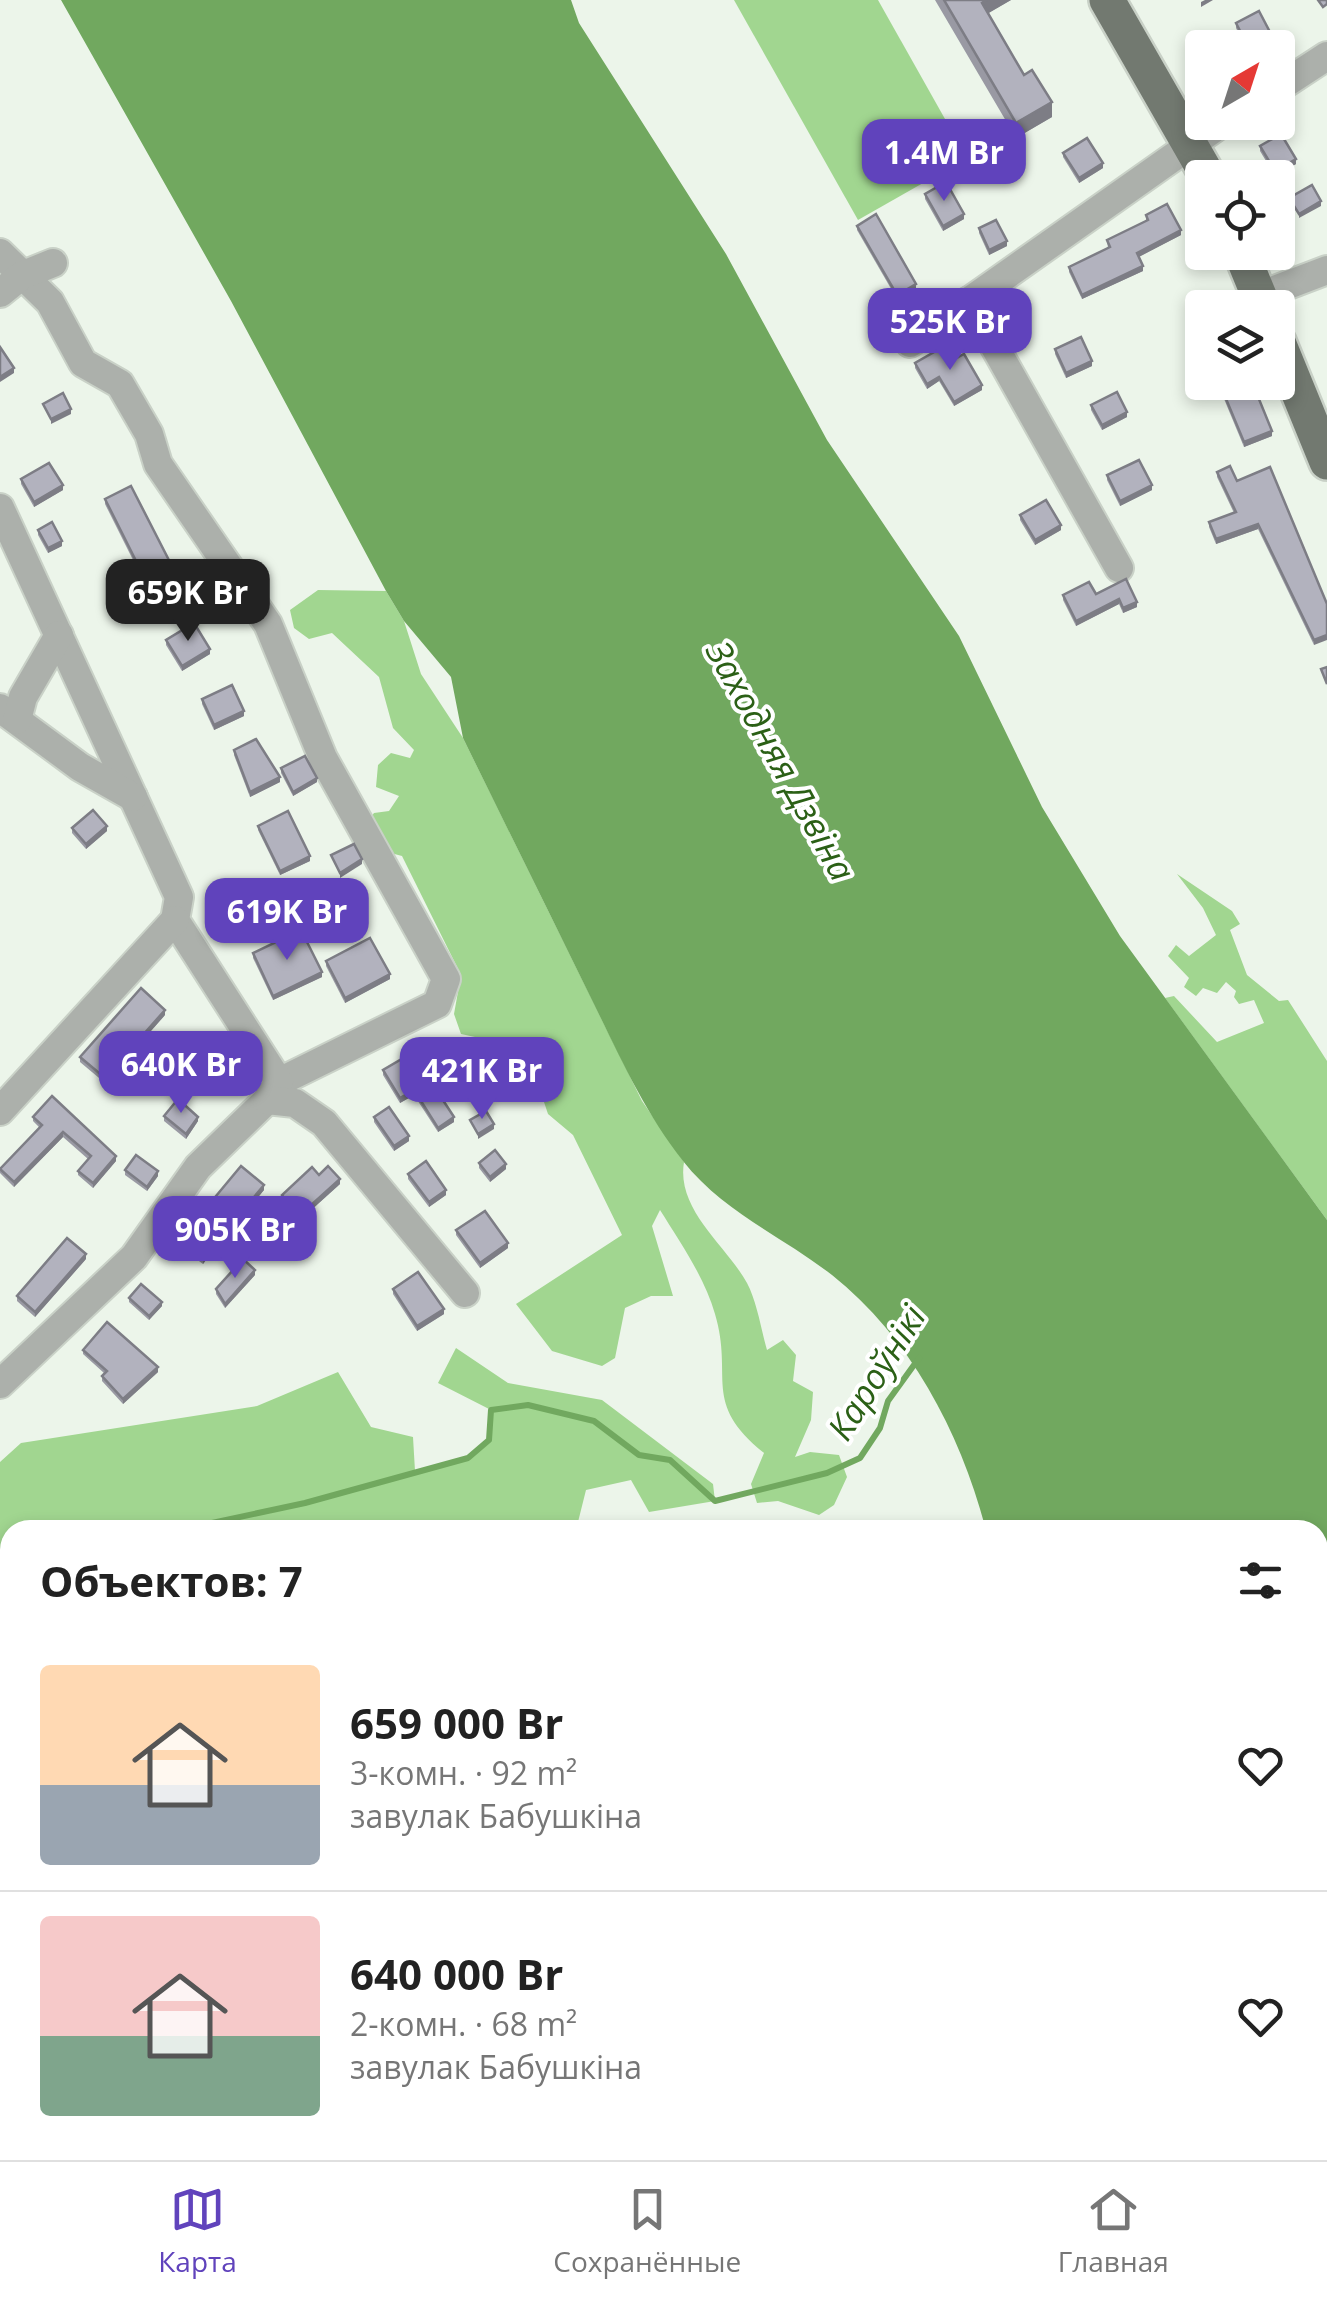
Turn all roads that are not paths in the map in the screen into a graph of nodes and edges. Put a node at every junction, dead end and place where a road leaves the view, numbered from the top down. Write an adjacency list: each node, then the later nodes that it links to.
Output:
1 (1107, 0): 5 (main road)
2 (1327, 56): 3 (street)
3 (1295, 77)
4 (1200, 140): 5 (street)
5 (1192, 146): 6 (main road); 12 (street)
6 (1200, 160)
7 (0, 253): 10 (street)
8 (53, 263): 10 (street)
9 (1327, 270): 11 (street)
10 (11, 284): 22 (street)
11 (1286, 290)
12 (969, 301): 13 (street); 17 (street)
13 (910, 343)
14 (1295, 384): 15 (main road)
15 (1327, 462)
16 (0, 508): 18 (street)
17 (1119, 568)
18 (59, 635): 19 (street); 20 (street)
19 (8, 714): 20 (street)
20 (134, 797): 21 (street)
21 (175, 920): 22 (street); 23 (street)
22 (273, 1091): 24 (street); 25 (street)
23 (0, 1111)
24 (465, 1293)
25 (0, 1384)

